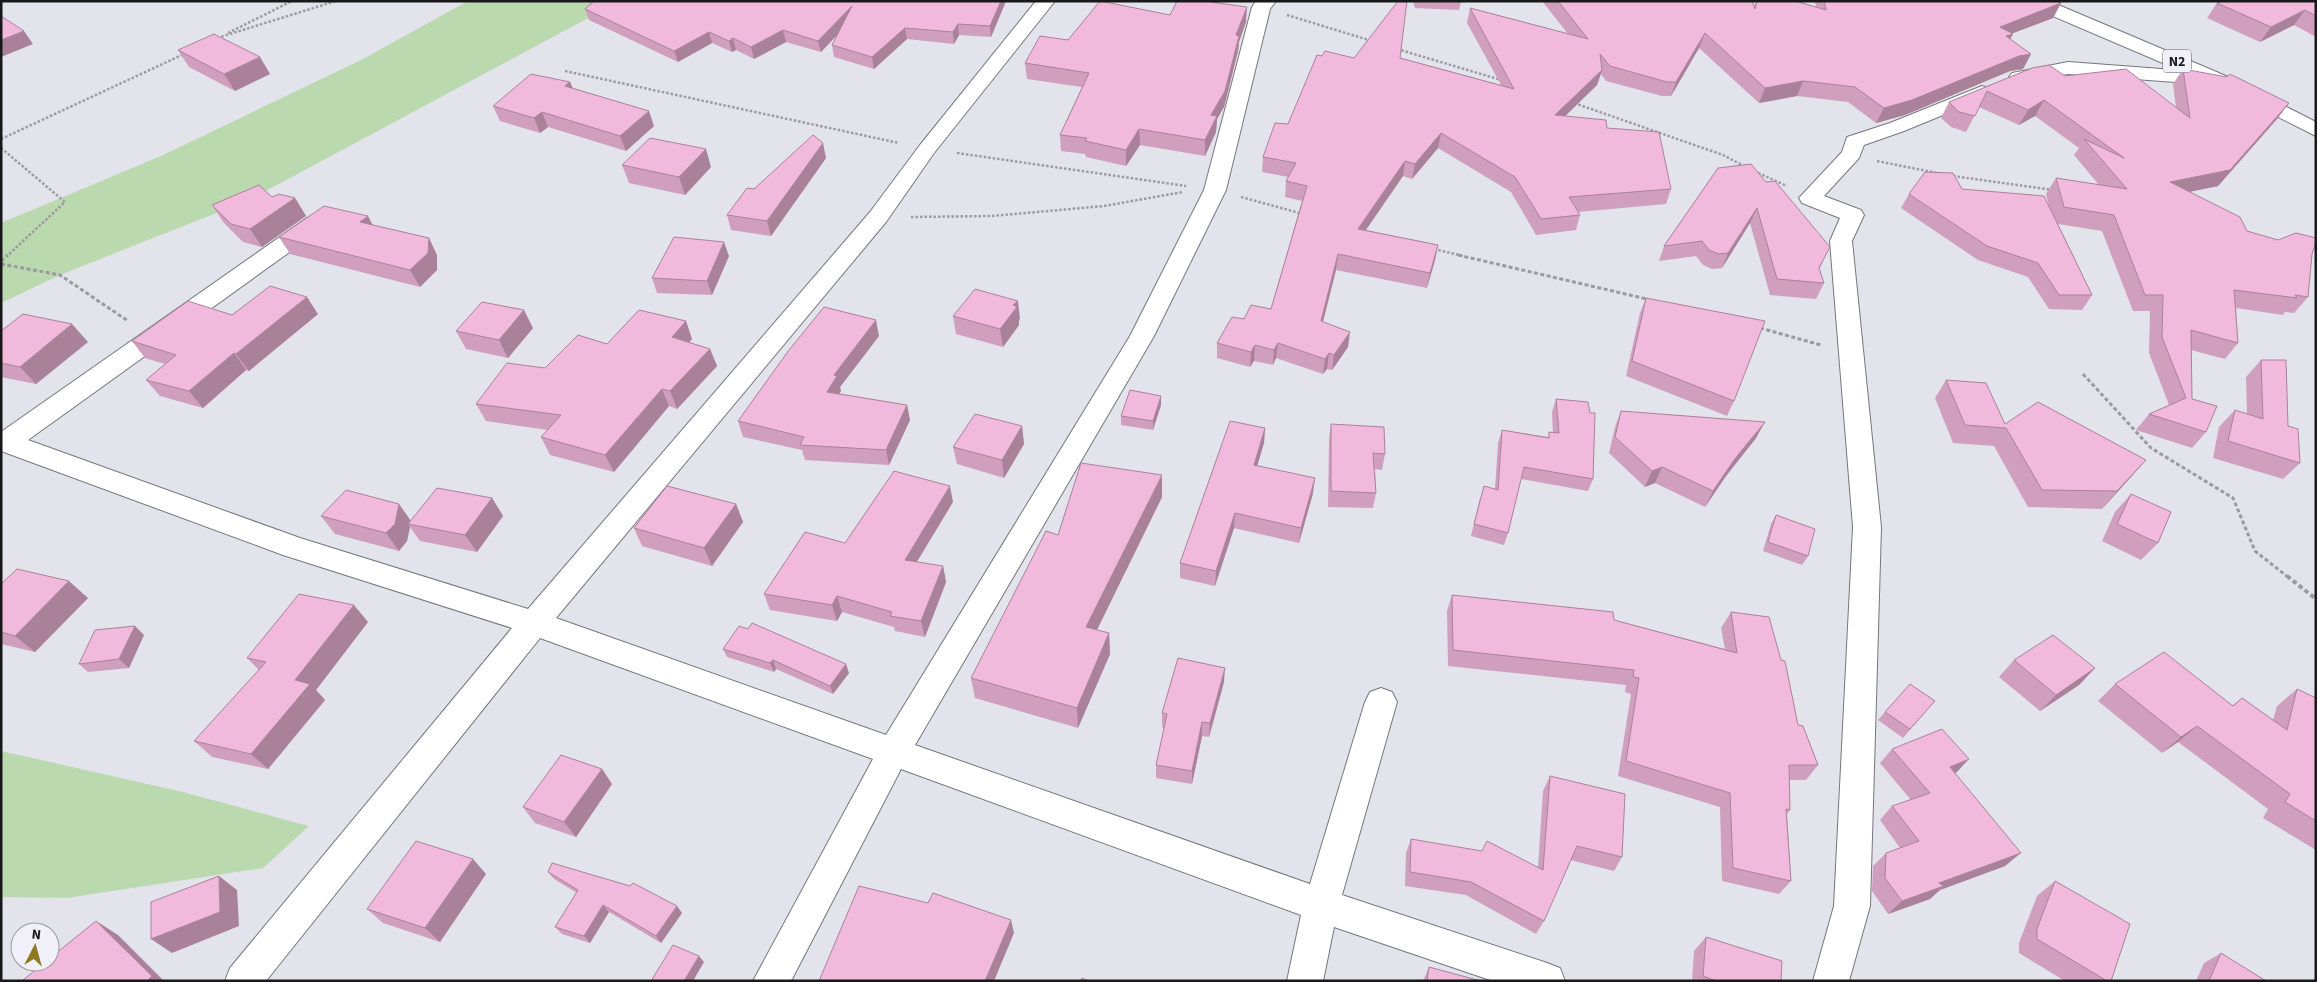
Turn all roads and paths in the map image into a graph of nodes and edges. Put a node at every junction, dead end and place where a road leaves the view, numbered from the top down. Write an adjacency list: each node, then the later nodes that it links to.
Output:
1 (292, 1): 6 (path)
2 (336, 1): 6 (path)
3 (1046, 1): 24 (main road)
4 (2033, 1): 11 (main road, N2)
5 (1264, 4): 7 (path); 31 (main road)
6 (219, 37): 8 (path)
7 (1372, 41)
8 (210, 42)
9 (1391, 47): 12 (path)
10 (192, 50): 15 (path)
11 (2219, 80): 14 (main road, N2); 17 (main road)
12 (1503, 81)
13 (1568, 101): 22 (path)
14 (2316, 130)
15 (1, 139)
16 (1, 148): 25 (path)
17 (1852, 154): 18 (path); 22 (main road)
18 (1939, 174)
19 (1948, 175): 20 (path)
20 (2061, 191)
21 (1186, 192): 24 (path)
22 (1810, 198): 37 (main road)
23 (331, 211): 26 (main road)
24 (878, 218): 29 (main road)
25 (1, 263): 26 (path)
26 (152, 338): 29 (main road)
27 (2083, 374): 28 (path)
28 (2316, 599)
29 (534, 623): 31 (main road); 33 (main road)
30 (1381, 702): 32 (main road)
31 (892, 753): 32 (main road); 34 (main road)
32 (1321, 904): 35 (main road); 36 (main road)
33 (243, 981)
34 (771, 981)
35 (1305, 981)
36 (1547, 981)
37 (1832, 981)

